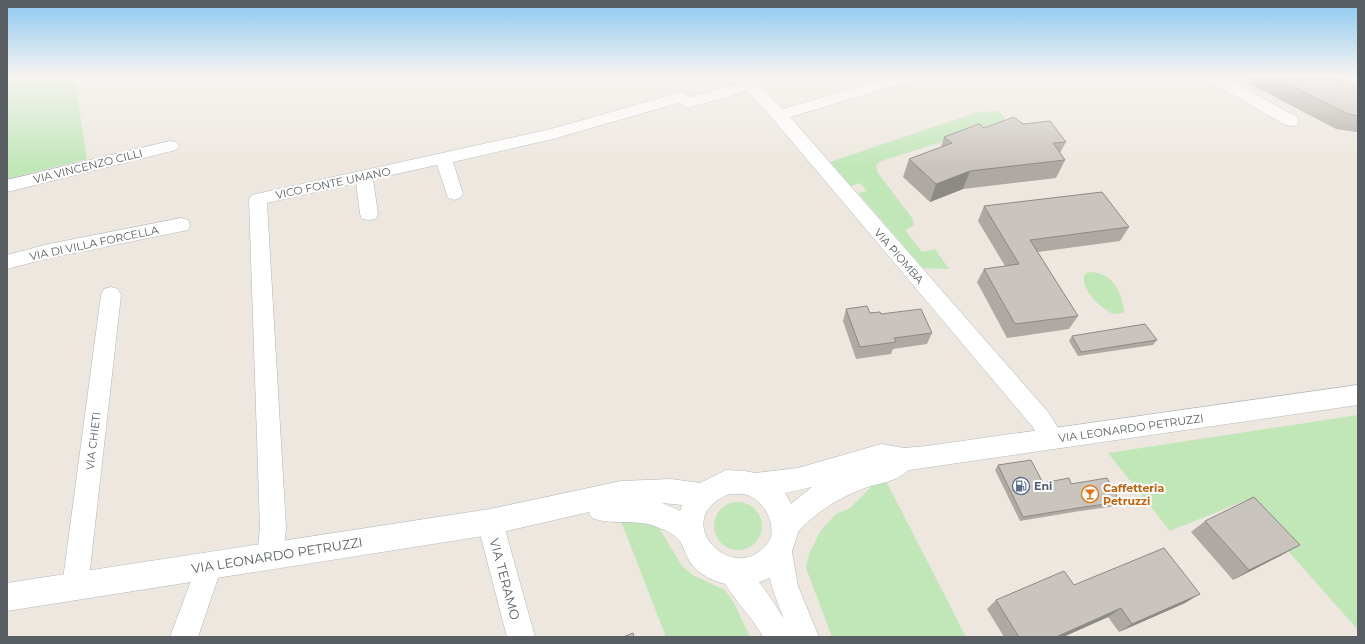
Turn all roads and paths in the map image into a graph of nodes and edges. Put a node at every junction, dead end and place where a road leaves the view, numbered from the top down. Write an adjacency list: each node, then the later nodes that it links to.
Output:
1 (647, 106): 8 (street, VICO FONTE UMANO)
2 (770, 106): 5 (street, VIA PIOMBA)
3 (814, 106): 5 (street)
4 (1264, 106): 6 (street)
5 (779, 116): 17 (street, VIA PIOMBA)
6 (1291, 121)
7 (170, 146): 10 (street, VIA VINCENZO CILLI)
8 (444, 159): 9 (street, VICO FONTE UMANO); 11 (street)
9 (364, 176): 12 (street); 26 (street, VICO FONTE UMANO)
10 (7, 186)
11 (454, 194)
12 (370, 214)
13 (182, 225): 14 (street, VIA DI VILLA FORCELLA)
14 (7, 262)
15 (111, 295): 29 (street, VIA CHIETI)
16 (1358, 395): 17 (main road, VIA LEONARDO PETRUZZI)
17 (1053, 439): 18 (main road, VIA LEONARDO PETRUZZI)
18 (904, 459): 19 (main road, VIA LEONARDO PETRUZZI); 23 (main road, VIA LEONARDO PETRUZZI)
19 (756, 485): 20 (main road); 23 (main road)
20 (701, 495): 21 (main road, VIA LEONARDO PETRUZZI); 24 (main road)
21 (546, 510): 22 (main road, VIA LEONARDO PETRUZZI); 24 (main road, VIA LEONARDO PETRUZZI)
22 (490, 522): 26 (main road, VIA LEONARDO PETRUZZI); 32 (street, VIA TERAMO)
23 (785, 526): 25 (main road)
24 (690, 531): 28 (main road)
25 (779, 552): 28 (main road); 34 (street)
26 (270, 556): 27 (main road, VIA LEONARDO PETRUZZI)
27 (209, 566): 29 (main road, VIA LEONARDO PETRUZZI); 31 (street)
28 (732, 572): 33 (street)
29 (75, 587): 30 (main road, VIA LEONARDO PETRUZZI)
30 (7, 597)
31 (184, 637)
32 (521, 637)
33 (779, 637)
34 (805, 637)

